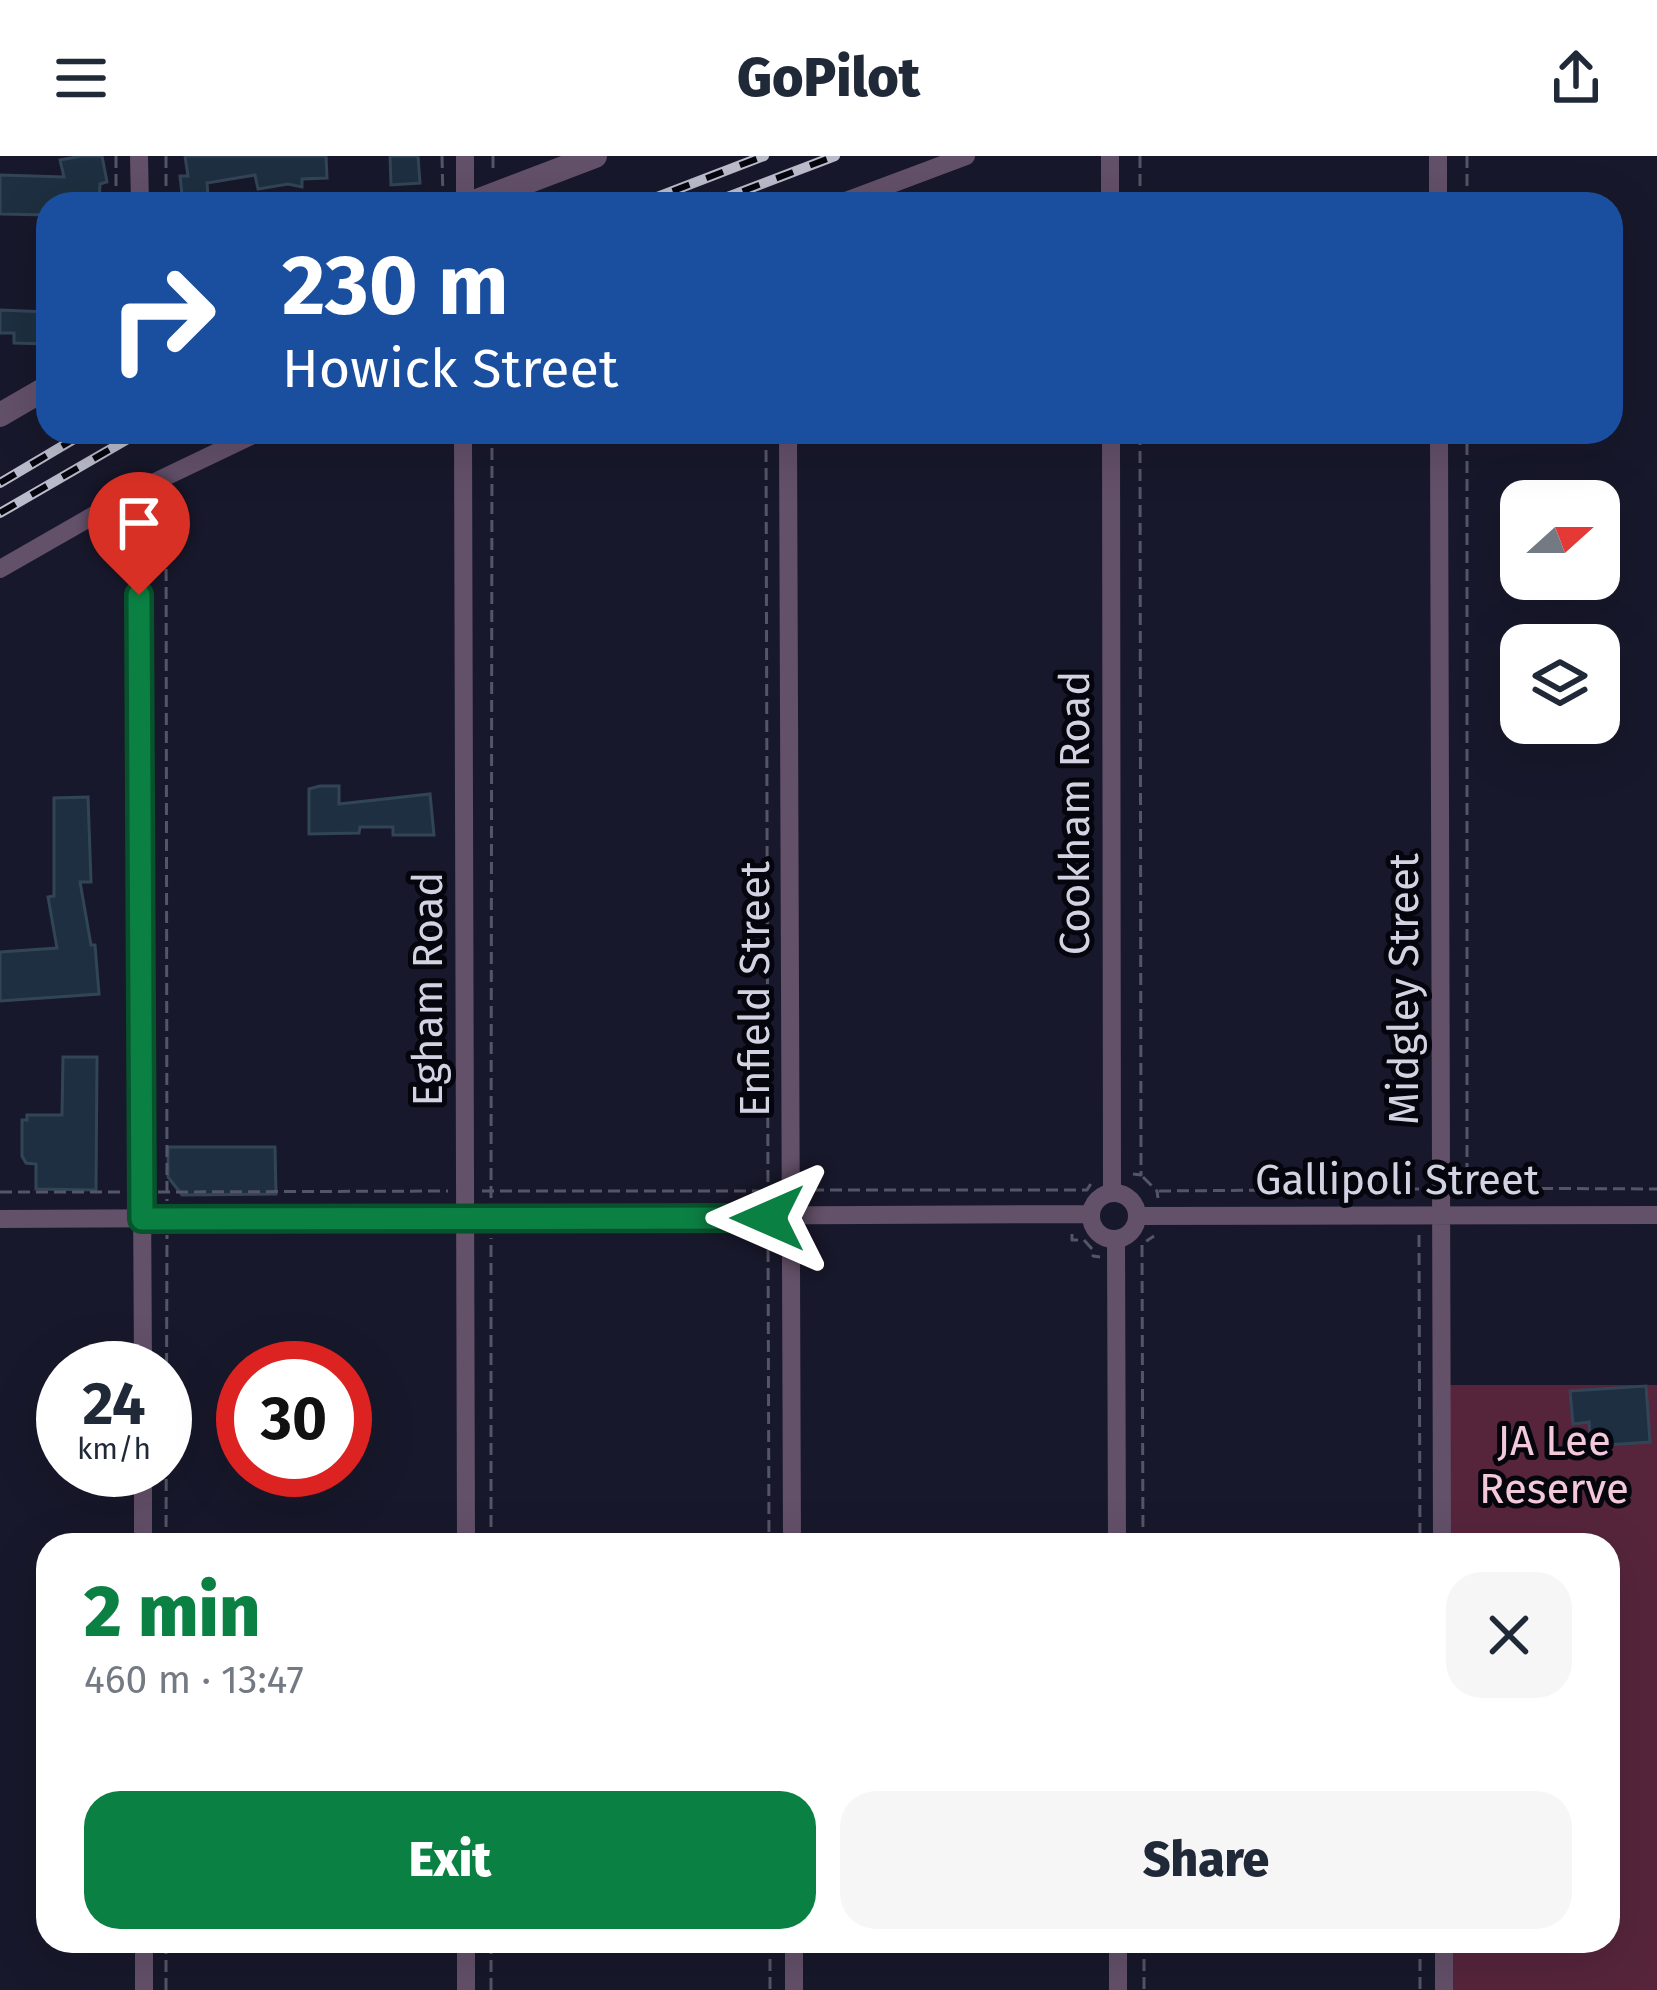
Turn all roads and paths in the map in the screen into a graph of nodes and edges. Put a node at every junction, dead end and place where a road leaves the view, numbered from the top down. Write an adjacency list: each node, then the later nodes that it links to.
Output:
1 (116, 156): 14 (path)
2 (139, 156): 15 (street)
3 (166, 156): 16 (path)
4 (442, 156): 17 (path)
5 (465, 156): 18 (street)
6 (493, 156): 13 (path)
7 (595, 156): 19 (street)
8 (966, 156): 20 (street)
9 (1110, 156): 21 (street)
10 (1140, 156): 22 (path)
11 (1438, 156): 23 (street)
12 (1467, 156): 24 (path)
13 (493, 181)
14 (116, 192)
15 (140, 192)
16 (166, 192)
17 (442, 192)
18 (466, 192)
19 (499, 192)
20 (870, 192)
21 (1110, 192)
22 (1140, 192)
23 (1438, 192)
24 (1467, 192)
25 (36, 394): 26 (street)
26 (0, 415)
27 (234, 444): 35 (street)
28 (463, 444): 49 (street, Egham Road)
29 (492, 444): 50 (path)
30 (766, 444): 51 (path)
31 (788, 444): 52 (street, Enfield Street)
32 (1111, 444): 43 (street, Cookham Road)
33 (1438, 444): 48 (street, Midgley Street)
34 (166, 489): 55 (path)
35 (138, 490): 36 (street); 54 (street)
36 (0, 569)
37 (1141, 1174): 42 (path)
38 (1467, 1188): 39 (path)
39 (1657, 1189)
40 (1071, 1190): 44 (path)
41 (1420, 1190): 42 (path)
42 (1157, 1191): 47 (path)
43 (1112, 1193): 44 (street); 46 (street)
44 (1081, 1214): 52 (street); 56 (street); 56 (path)
45 (1657, 1215): 48 (street, Gallipoli Street)
46 (1137, 1216): 47 (street, Gallipoli Street); 56 (street)
47 (1158, 1216): 48 (street, Gallipoli Street); 57 (path)
48 (1441, 1217): 68 (street, Midgley Street)
49 (465, 1218): 50 (street); 55 (street); 62 (street, Egham Road)
50 (491, 1218): 51 (street); 63 (path)
51 (768, 1218): 52 (street); 64 (path)
52 (791, 1218): 65 (street, Enfield Street)
53 (0, 1219): 54 (street)
54 (142, 1219): 55 (street); 58 (street)
55 (167, 1219): 61 (path)
56 (1116, 1248): 57 (path); 66 (street)
57 (1142, 1259): 67 (path)
58 (143, 1341)
59 (143, 1497): 60 (street)
60 (143, 1533)
61 (166, 1533)
62 (466, 1533)
63 (491, 1533)
64 (769, 1533)
65 (792, 1533)
66 (1117, 1533)
67 (1143, 1533)
68 (1442, 1533)
69 (144, 1953): 79 (street)
70 (166, 1953): 80 (path)
71 (466, 1953): 81 (street)
72 (491, 1953): 82 (path)
73 (770, 1953): 83 (path)
74 (794, 1953): 84 (street)
75 (1118, 1953): 85 (street)
76 (1144, 1953): 86 (path)
77 (1420, 1953): 87 (path)
78 (1444, 1953): 88 (street)
79 (144, 1990)
80 (166, 1990)
81 (466, 1990)
82 (491, 1990)
83 (770, 1990)
84 (794, 1990)
85 (1118, 1990)
86 (1144, 1990)
87 (1420, 1990)
88 (1444, 1990)

